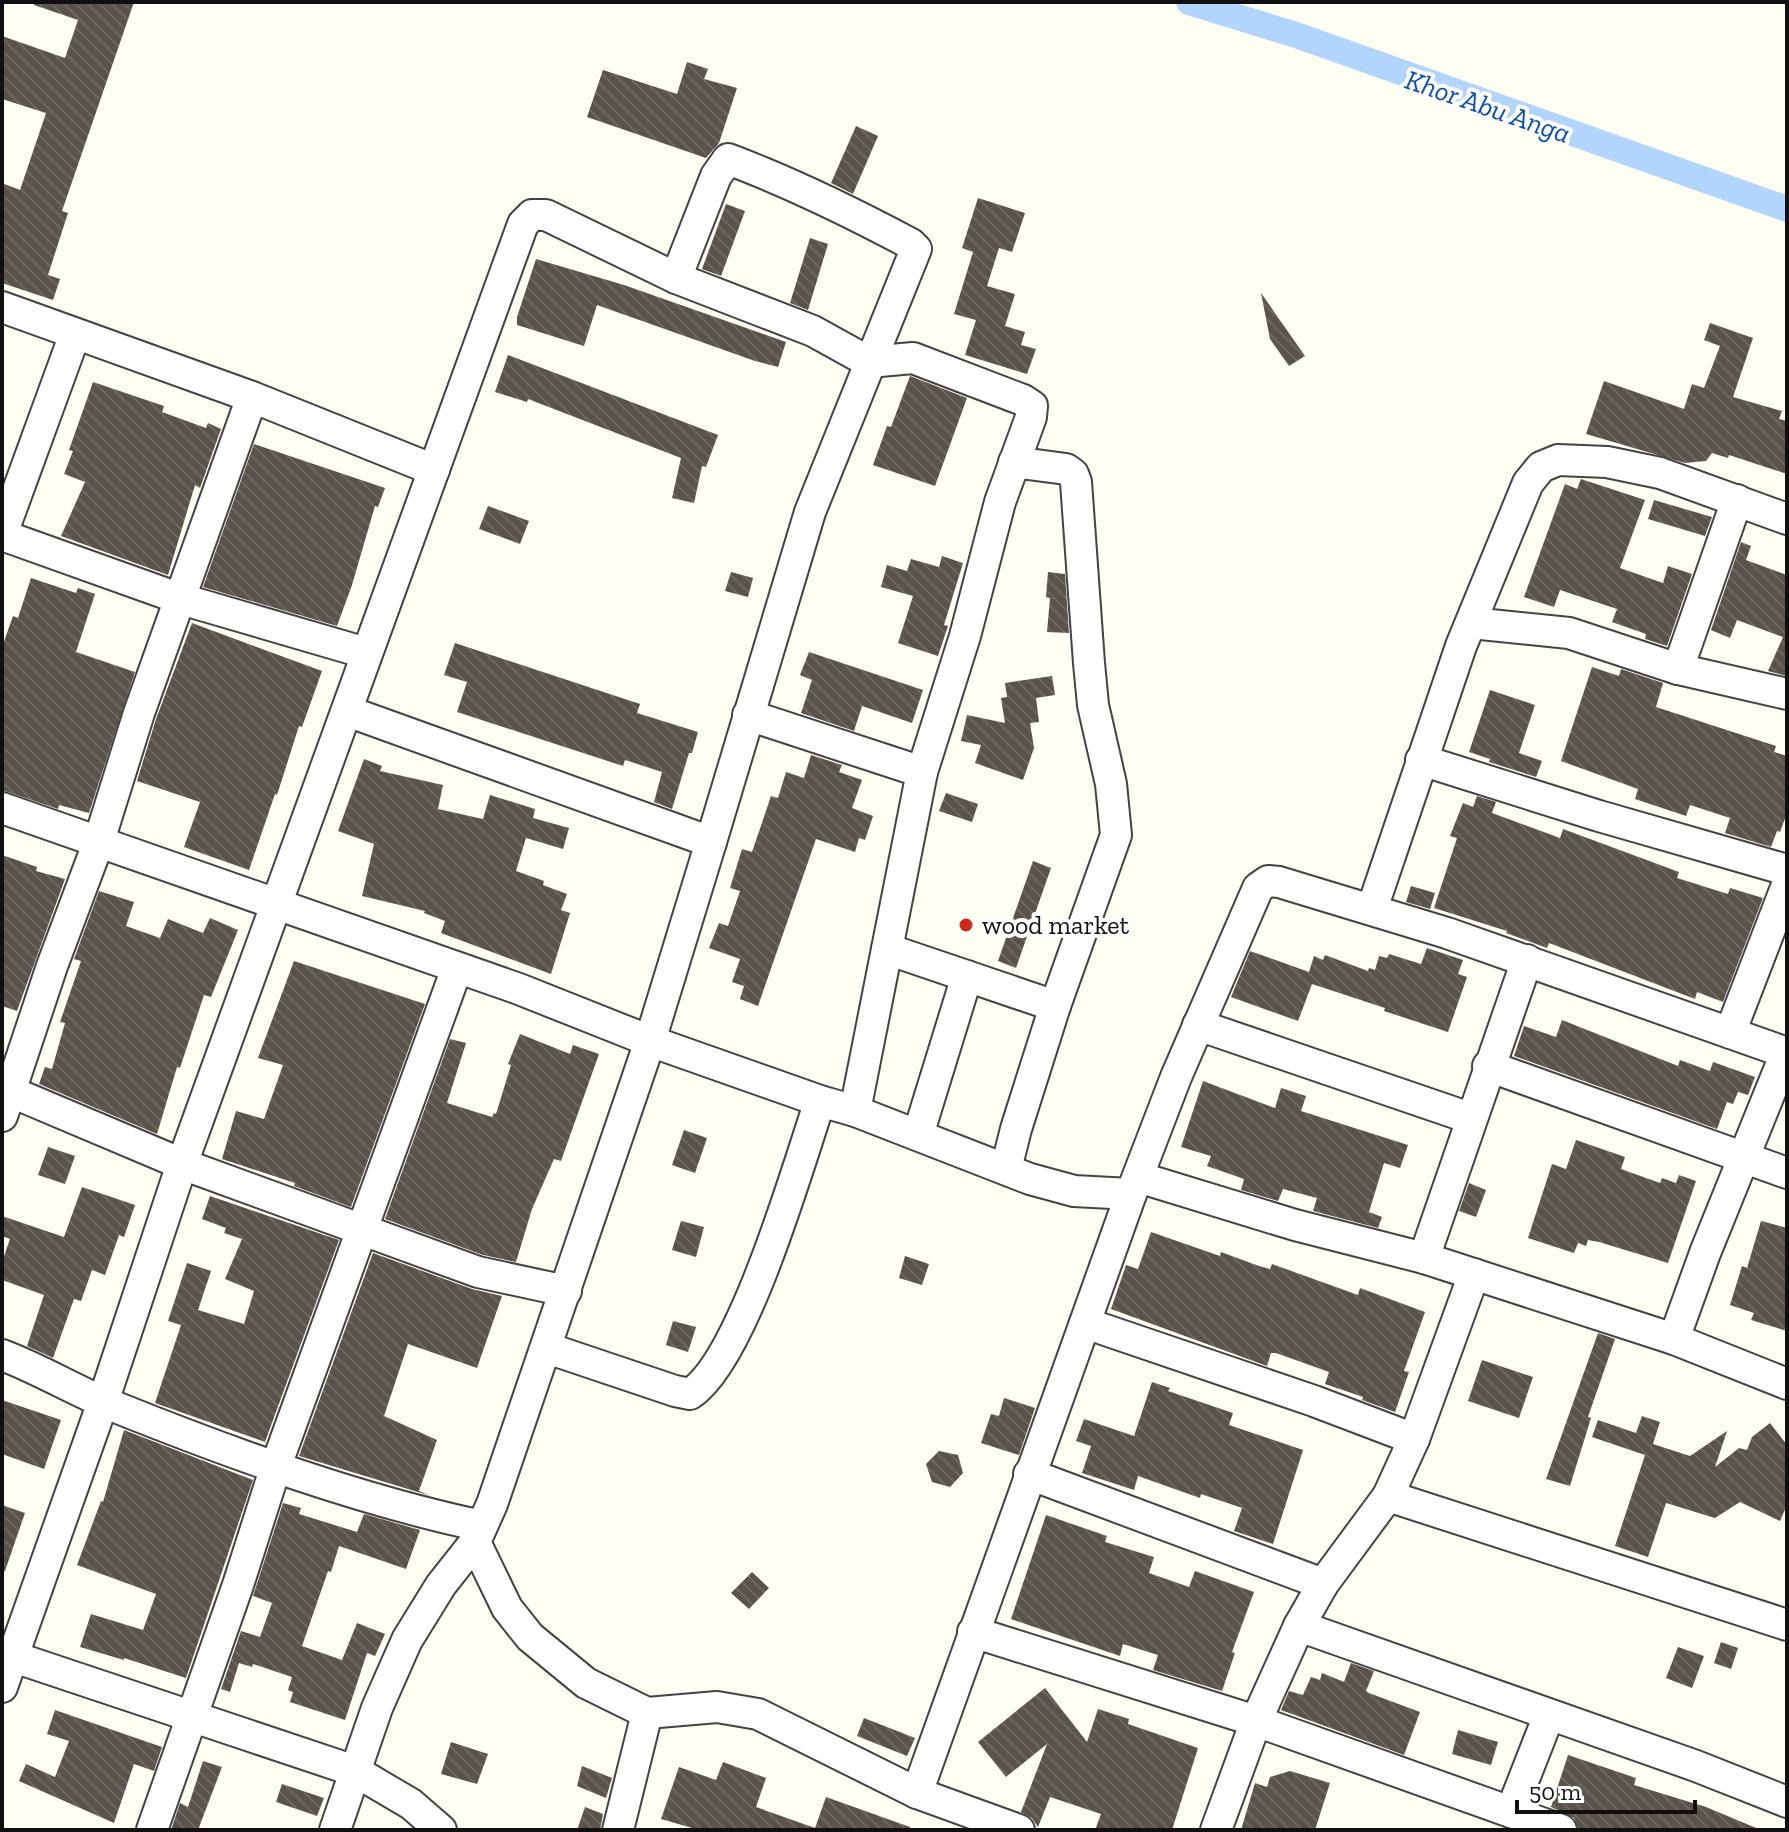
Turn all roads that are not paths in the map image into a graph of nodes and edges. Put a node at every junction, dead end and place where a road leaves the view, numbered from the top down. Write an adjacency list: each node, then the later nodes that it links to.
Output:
1 (676, 278): 4 (street); 4 (street); 7 (street)
2 (2, 307): 3 (street)
3 (75, 334): 5 (street); 10 (street)
4 (869, 362): 6 (street); 17 (street)
5 (252, 397): 7 (street); 11 (street)
6 (1014, 462): 19 (street); 31 (street)
7 (434, 470): 13 (street)
8 (1737, 500): 9 (street); 12 (street); 14 (street)
9 (1787, 519)
10 (2, 534): 11 (street)
11 (181, 599): 13 (street); 21 (street)
12 (1471, 623): 14 (street); 18 (street)
13 (366, 653): 16 (street)
14 (1678, 669): 15 (street)
15 (1787, 694)
16 (347, 711): 22 (street); 25 (street)
17 (748, 715): 19 (street); 22 (street)
18 (1421, 760): 23 (street); 26 (street)
19 (922, 772): 27 (street)
20 (2, 808): 21 (street)
21 (99, 841): 25 (street); 37 (street)
22 (711, 842): 34 (street)
23 (1787, 870)
24 (1787, 885): 33 (street)
25 (277, 905): 29 (street); 43 (street)
26 (1372, 909): 28 (street); 32 (street)
27 (887, 949): 30 (street); 39 (street)
28 (1527, 960): 33 (street); 36 (street)
29 (457, 968): 34 (street); 47 (street)
30 (967, 976): 31 (street); 41 (street)
31 (1055, 1006): 44 (street)
32 (1198, 1025): 40 (street); 46 (street)
33 (1730, 1033): 35 (street)
34 (650, 1041): 38 (street); 50 (street)
35 (1787, 1053): 42 (street)
36 (1488, 1066): 40 (street); 42 (street)
37 (5, 1099): 43 (street)
38 (820, 1101): 39 (street); 53 (street)
39 (855, 1111): 41 (street)
40 (1470, 1118): 48 (street)
41 (918, 1135): 44 (street)
42 (1743, 1158): 45 (street); 52 (street)
43 (182, 1164): 47 (street); 56 (street)
44 (1006, 1169): 46 (street)
45 (1787, 1173)
46 (1134, 1185): 48 (street); 51 (street)
47 (361, 1228): 50 (street); 58 (street)
48 (1424, 1258): 49 (street)
49 (1474, 1274): 52 (street); 57 (street)
50 (566, 1291): 53 (street)
51 (1085, 1323): 57 (street); 59 (street)
52 (1674, 1339): 55 (street)
53 (547, 1348): 61 (street)
54 (2, 1355): 56 (street)
55 (1787, 1384)
56 (103, 1402): 58 (street); 66 (street)
57 (1414, 1439): 60 (street)
58 (276, 1466): 61 (street); 70 (street)
59 (1029, 1474): 62 (street); 65 (street)
60 (1388, 1496): 62 (street); 63 (street)
61 (479, 1534): 68 (street); 72 (street)
62 (1323, 1584): 64 (street)
63 (1787, 1625)
64 (1299, 1626): 69 (street); 71 (street)
65 (973, 1632): 71 (street); 73 (street)
66 (7, 1655): 67 (street); 70 (street)
67 (2, 1687)
68 (647, 1713): 73 (street); 80 (street)
69 (1549, 1715): 74 (street); 75 (street)
70 (192, 1716): 72 (street); 77 (street)
71 (1256, 1721): 75 (street); 82 (street)
72 (355, 1771): 76 (street); 78 (street)
73 (917, 1793): 81 (street)
74 (1787, 1802)
75 (1511, 1812): 83 (street)
76 (407, 1817): 79 (street)
77 (152, 1830)
78 (335, 1830)
79 (441, 1830)
80 (618, 1830)
81 (1019, 1830)
82 (1216, 1830)
83 (1561, 1830)

